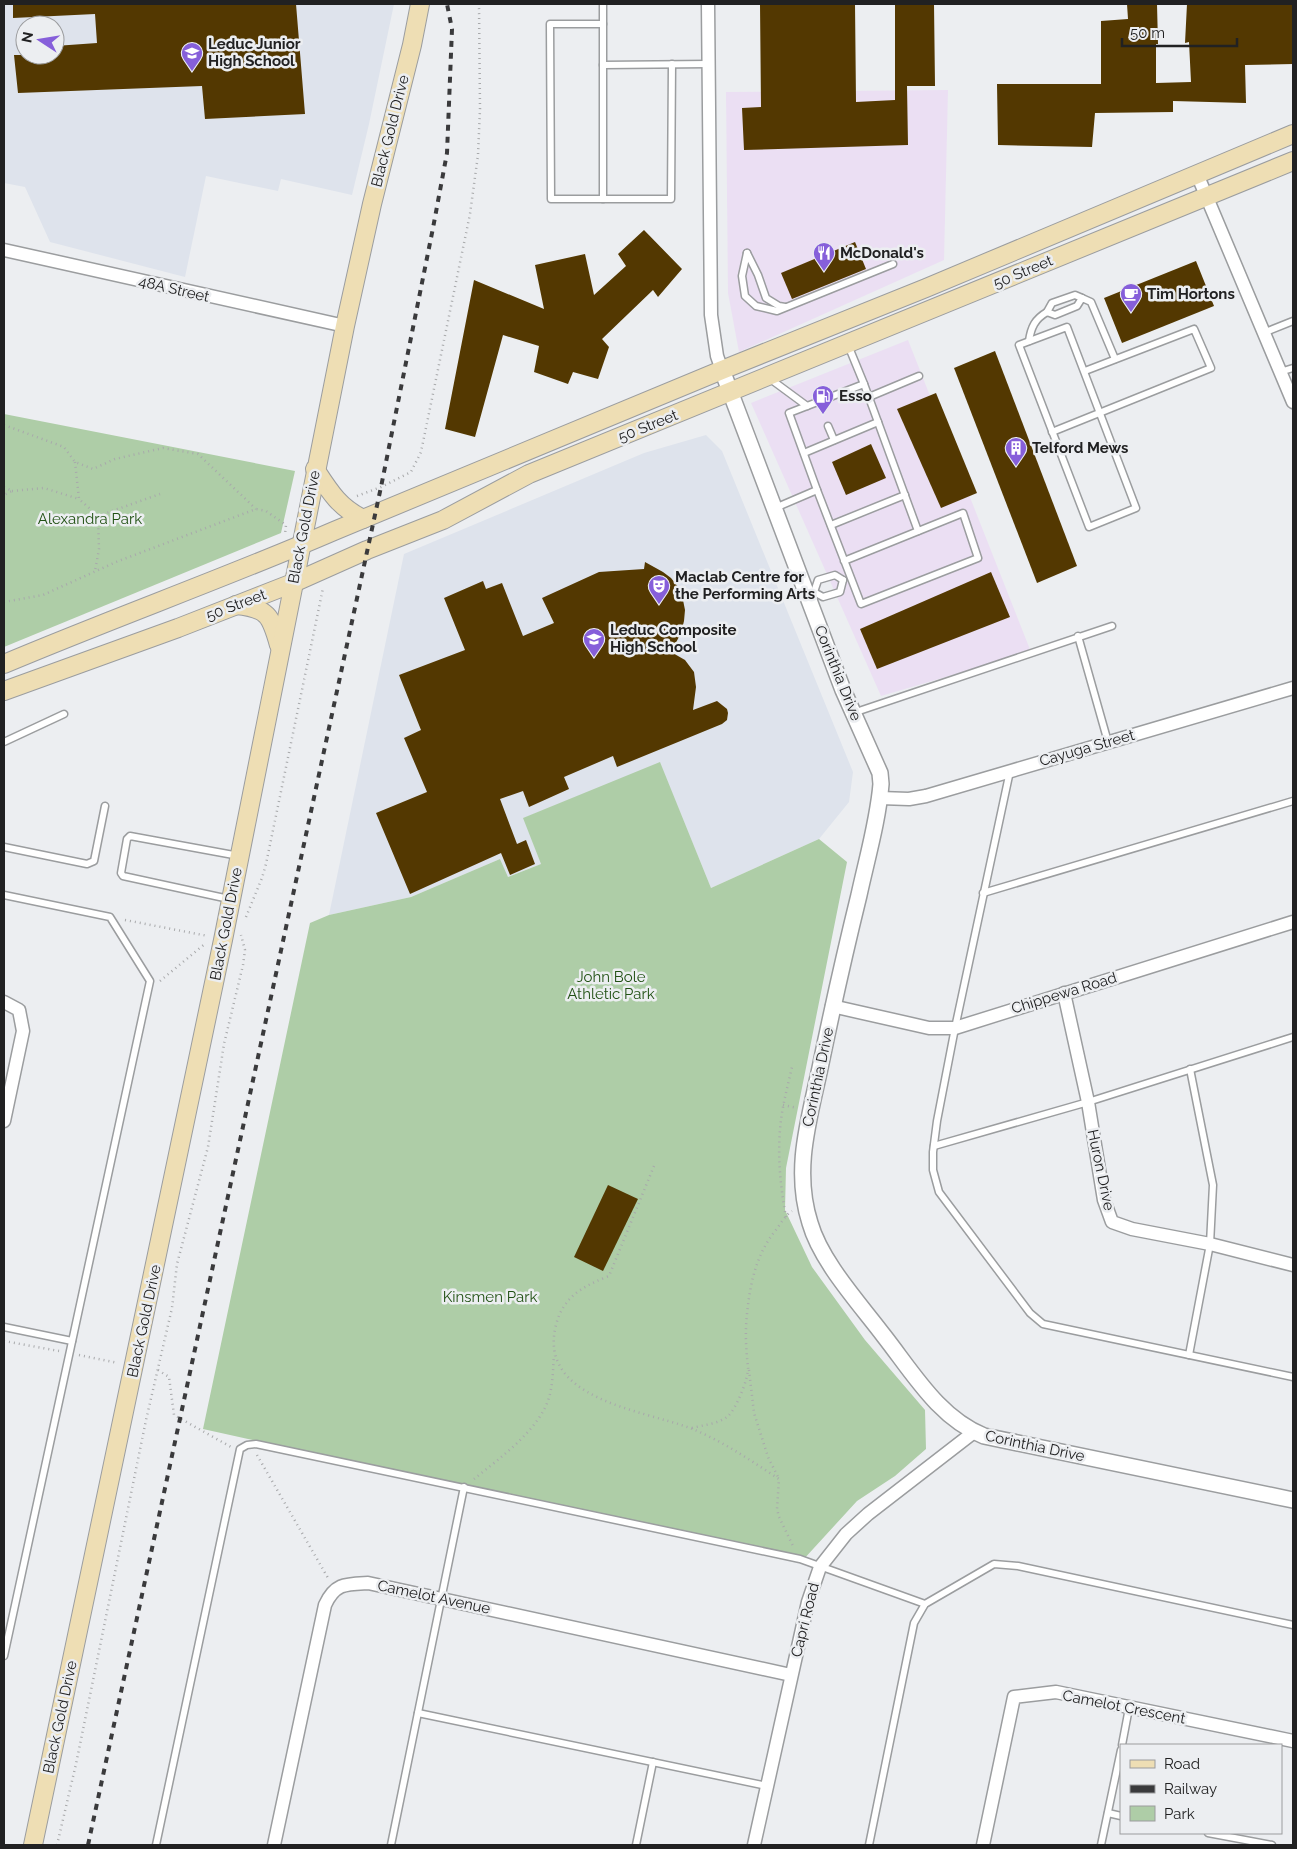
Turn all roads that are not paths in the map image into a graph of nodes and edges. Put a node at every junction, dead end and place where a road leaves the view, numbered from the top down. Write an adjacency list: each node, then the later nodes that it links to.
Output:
1 (420, 4): 19 (main road, Black Gold Drive)
2 (603, 4): 4 (lane)
3 (708, 4): 7 (street)
4 (603, 24): 5 (lane); 12 (lane)
5 (603, 64): 6 (lane); 12 (lane)
6 (672, 64): 7 (lane); 12 (lane)
7 (709, 64): 25 (street)
8 (1293, 134): 10 (main road, 50 Street)
9 (1293, 161): 11 (main road, 50 Street)
10 (1197, 174): 11 (street); 25 (main road, 50 Street)
11 (1206, 195): 20 (street); 22 (main road, 50 Street)
12 (603, 199)
13 (4, 250): 19 (street, 48A Street)
14 (893, 264): 16 (lane)
15 (1082, 298): 17 (lane); 17 (lane); 23 (lane)
16 (786, 307): 16 (lane)
17 (1047, 312): 21 (lane)
18 (1293, 321): 20 (lane)
19 (345, 326): 43 (main road, Black Gold Drive)
20 (1263, 333): 27 (street)
21 (1029, 341): 26 (lane); 40 (lane)
22 (848, 344): 29 (main road, 50 Street); 30 (lane)
23 (1115, 359): 26 (lane); 37 (lane)
24 (1293, 368): 27 (lane)
25 (722, 370): 31 (street, Corinthia Drive); 47 (main road, 50 Street)
26 (1085, 371): 37 (lane)
27 (1280, 372): 34 (street)
28 (920, 376): 32 (lane)
29 (768, 377): 31 (main road, 50 Street); 35 (lane)
30 (864, 384): 32 (lane); 33 (lane)
31 (730, 393): 46 (street, Corinthia Drive); 54 (main road, 50 Street)
32 (869, 397): 38 (lane)
33 (818, 402): 35 (lane); 36 (lane)
34 (1293, 402)
35 (807, 406): 42 (lane)
36 (821, 409)
37 (1100, 413): 40 (lane); 40 (lane)
38 (878, 422): 41 (lane); 45 (lane)
39 (828, 426): 41 (lane)
40 (1052, 432)
41 (834, 440): 42 (lane)
42 (804, 453): 44 (lane)
43 (316, 469): 47 (main road); 50 (main road, Black Gold Drive)
44 (817, 490): 46 (lane); 48 (lane)
45 (904, 495): 48 (lane); 49 (lane)
46 (774, 509): 55 (street, Corinthia Drive)
47 (363, 519): 50 (main road, 50 Street)
48 (831, 525): 51 (lane)
49 (918, 531): 51 (lane); 52 (lane)
50 (300, 546): 54 (main road, Black Gold Drive); 60 (main road, 50 Street)
51 (844, 561): 52 (lane)
52 (850, 576): 53 (lane)
53 (843, 580): 55 (lane); 55 (lane)
54 (293, 583): 56 (main road, 50 Street); 59 (main road, Black Gold Drive)
55 (810, 593): 63 (street, Corinthia Drive)
56 (236, 605): 59 (main road); 62 (main road, 50 Street)
57 (1112, 626): 58 (lane)
58 (1078, 636): 63 (lane); 66 (lane)
59 (280, 647): 72 (main road, Black Gold Drive)
60 (4, 664)
61 (1293, 688): 66 (street, Cayuga Street)
62 (4, 691)
63 (853, 713): 68 (street, Corinthia Drive)
64 (64, 714): 65 (lane)
65 (4, 742)
66 (1108, 742): 67 (street, Cayuga Street)
67 (1010, 771): 68 (street, Cayuga Street); 73 (lane)
68 (880, 798): 79 (street, Corinthia Drive)
69 (1293, 801): 73 (lane)
70 (105, 806): 71 (lane)
71 (4, 847)
72 (239, 856): 75 (main road, Black Gold Drive); 75 (lane)
73 (983, 893): 80 (lane)
74 (4, 895): 89 (lane)
75 (231, 900): 111 (main road, Black Gold Drive)
76 (1293, 922): 77 (street, Chippewa Road)
77 (1064, 994): 80 (street, Chippewa Road); 83 (street, Huron Drive)
78 (4, 1002): 84 (street)
79 (832, 1006): 80 (street, Chippewa Road); 92 (street, Corinthia Drive)
80 (955, 1028): 85 (lane)
81 (1293, 1037): 82 (lane)
82 (1190, 1069): 83 (lane); 86 (lane)
83 (1088, 1102): 85 (lane); 86 (street, Huron Drive)
84 (4, 1121)
85 (934, 1146): 90 (lane)
86 (1210, 1244): 87 (street, Huron Drive); 90 (lane)
87 (1293, 1265)
88 (4, 1327): 89 (lane)
89 (72, 1341): 99 (lane)
90 (1189, 1355): 91 (lane)
91 (1293, 1377)
92 (974, 1432): 94 (street, Corinthia Drive); 95 (street, Capri Road)
93 (464, 1487): 95 (lane); 96 (lane); 112 (lane)
94 (1293, 1500)
95 (820, 1567): 97 (lane); 100 (street, Capri Road)
96 (442, 1598): 100 (street, Camelot Avenue); 102 (lane); 113 (street, Camelot Avenue)
97 (925, 1604): 98 (lane); 117 (lane)
98 (1293, 1625)
99 (4, 1656)
100 (791, 1675): 107 (street, Capri Road)
101 (1130, 1708): 103 (street, Camelot Crescent); 104 (lane); 118 (street, Camelot Crescent)
102 (418, 1713): 106 (lane); 114 (lane)
103 (1293, 1741)
104 (1122, 1744)
105 (1120, 1755): 108 (lane)
106 (653, 1762): 107 (lane); 115 (lane)
107 (767, 1786): 116 (street, Capri Road)
108 (1108, 1813): 109 (lane); 119 (lane)
109 (1120, 1816)
110 (1213, 1834): 120 (lane)
111 (33, 1845)
112 (156, 1845)
113 (274, 1845)
114 (391, 1845)
115 (636, 1845)
116 (754, 1845)
117 (869, 1845)
118 (983, 1845)
119 (1101, 1845)
120 (1272, 1845)

